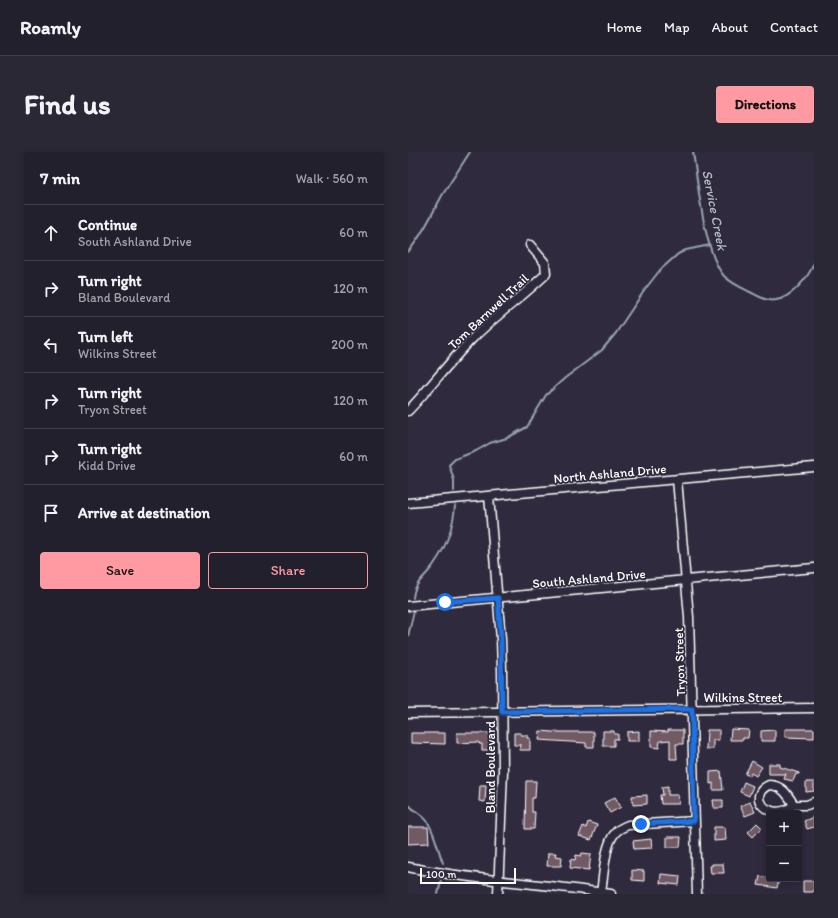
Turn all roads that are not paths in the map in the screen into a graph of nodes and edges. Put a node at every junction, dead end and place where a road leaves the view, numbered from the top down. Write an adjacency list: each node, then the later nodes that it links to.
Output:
1 (530, 244): 2 (street, Tom Barnwell Trail)
2 (408, 411)
3 (814, 467): 4 (street, North Ashland Drive)
4 (677, 479): 5 (street, North Ashland Drive); 8 (street, Tryon Street)
5 (489, 496): 6 (street, North Ashland Drive); 9 (street, Bland Boulevard)
6 (408, 503)
7 (814, 568): 8 (street, South Ashland Drive)
8 (686, 581): 9 (street, South Ashland Drive); 12 (street, Tryon Street)
9 (498, 598): 10 (street, South Ashland Drive); 13 (street, Bland Boulevard)
10 (408, 606)
11 (814, 708): 12 (street, Wilkins Street)
12 (692, 709): 13 (street, Wilkins Street); 17 (street, Tryon Street)
13 (502, 712): 14 (street, Wilkins Street); 19 (street, Bland Boulevard)
14 (408, 713)
15 (814, 802): 16 (street)
16 (794, 805)
17 (694, 821): 20 (street); 23 (street, Tryon Street)
18 (408, 867): 19 (street)
19 (498, 881): 20 (street); 21 (street, Bland Boulevard)
20 (601, 892): 22 (street)
21 (498, 894)
22 (611, 894)
23 (697, 894)

